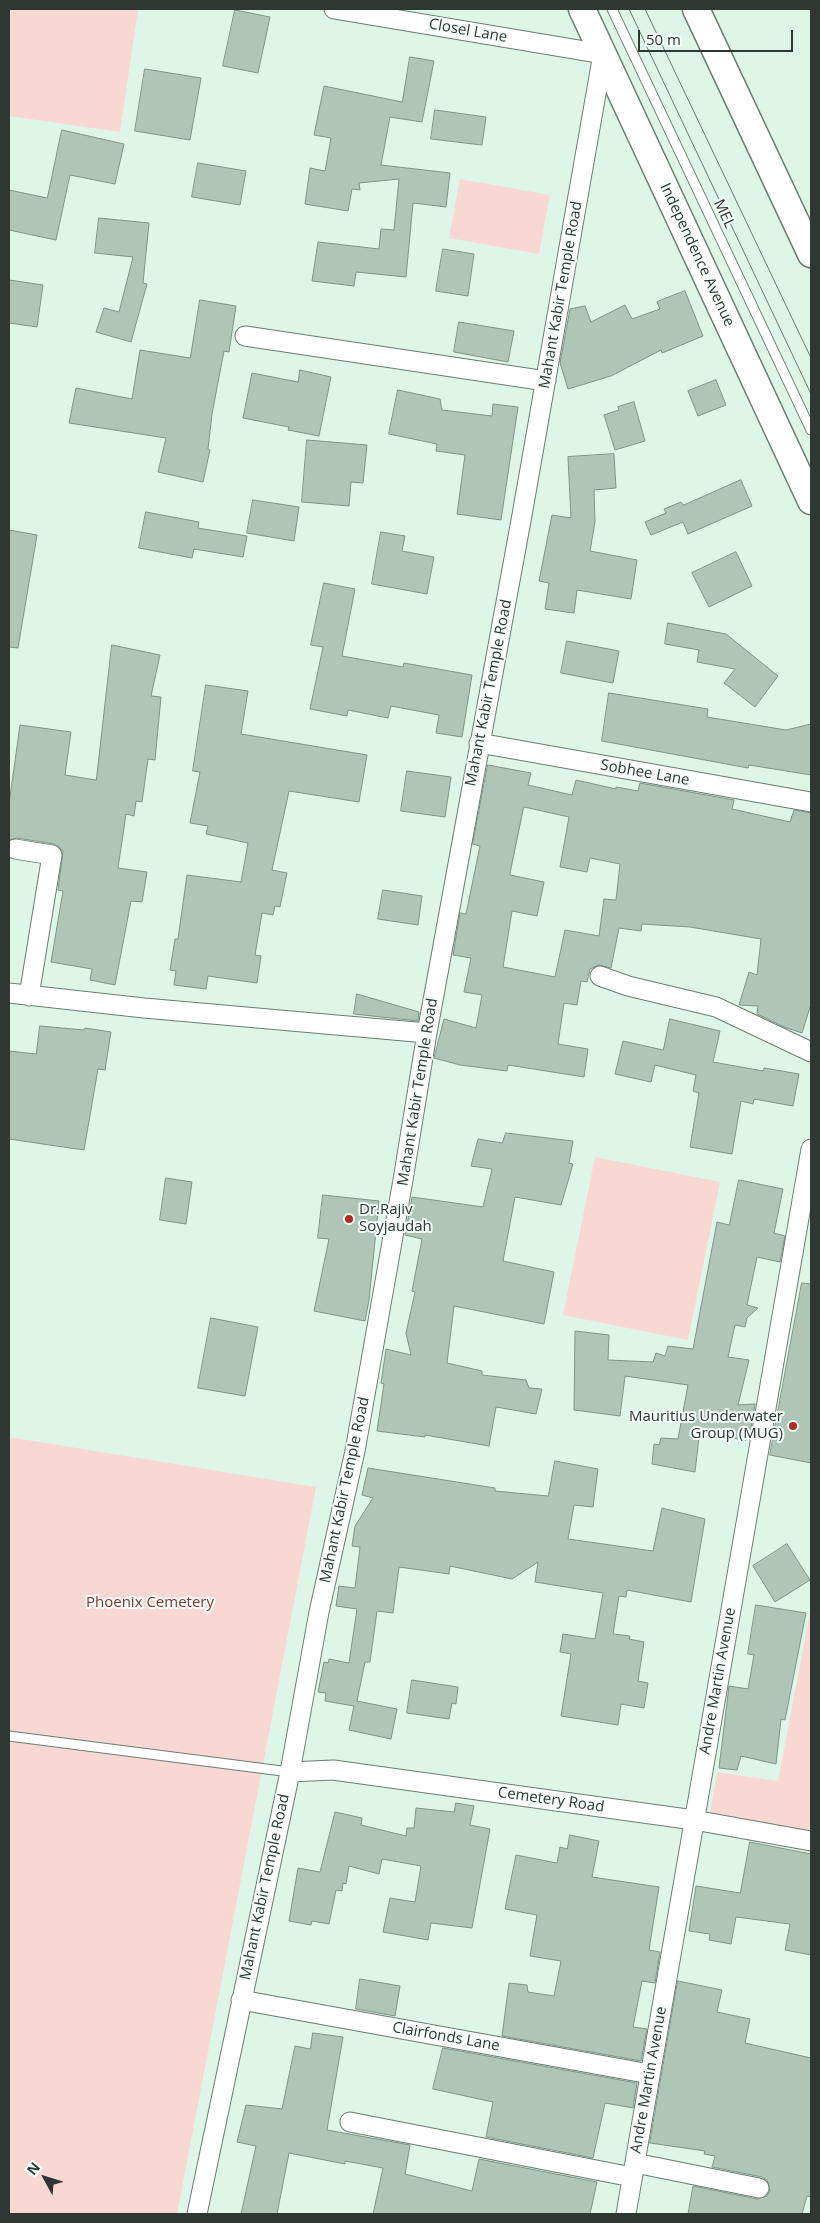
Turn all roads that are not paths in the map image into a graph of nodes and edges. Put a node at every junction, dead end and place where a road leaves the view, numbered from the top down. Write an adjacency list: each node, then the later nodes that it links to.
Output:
1 (334, 9): 5 (street, Closel Lane)
2 (582, 9): 5 (street, Independence Avenue)
3 (612, 9): 9 (lane, MEL)
4 (696, 9): 6 (street)
5 (603, 54): 8 (street, Mahant Kabir Temple Road); 10 (street, Independence Avenue)
6 (811, 254)
7 (244, 336): 8 (street)
8 (546, 380): 11 (street, Mahant Kabir Temple Road)
9 (811, 430)
10 (811, 501)
11 (479, 743): 12 (street, Sobhee Lane); 17 (street, Mahant Kabir Temple Road)
12 (811, 802)
13 (15, 849): 16 (street)
14 (600, 976): 18 (street)
15 (9, 993): 16 (street)
16 (29, 996): 17 (street)
17 (426, 1033): 21 (street, Mahant Kabir Temple Road)
18 (811, 1052)
19 (811, 1149): 22 (street, Andre Martin Avenue)
20 (9, 1736): 21 (lane)
21 (290, 1772): 22 (street, Cemetery Road); 24 (street, Mahant Kabir Temple Road)
22 (694, 1820): 23 (street, Cemetery Road); 25 (street, Andre Martin Avenue)
23 (811, 1841)
24 (241, 2000): 25 (street, Clairfonds Lane); 29 (street, Mahant Kabir Temple Road)
25 (650, 2074): 27 (street, Andre Martin Avenue)
26 (350, 2122): 27 (street)
27 (634, 2170): 28 (street); 30 (street, Andre Martin Avenue)
28 (759, 2188)
29 (196, 2214)
30 (626, 2214)

